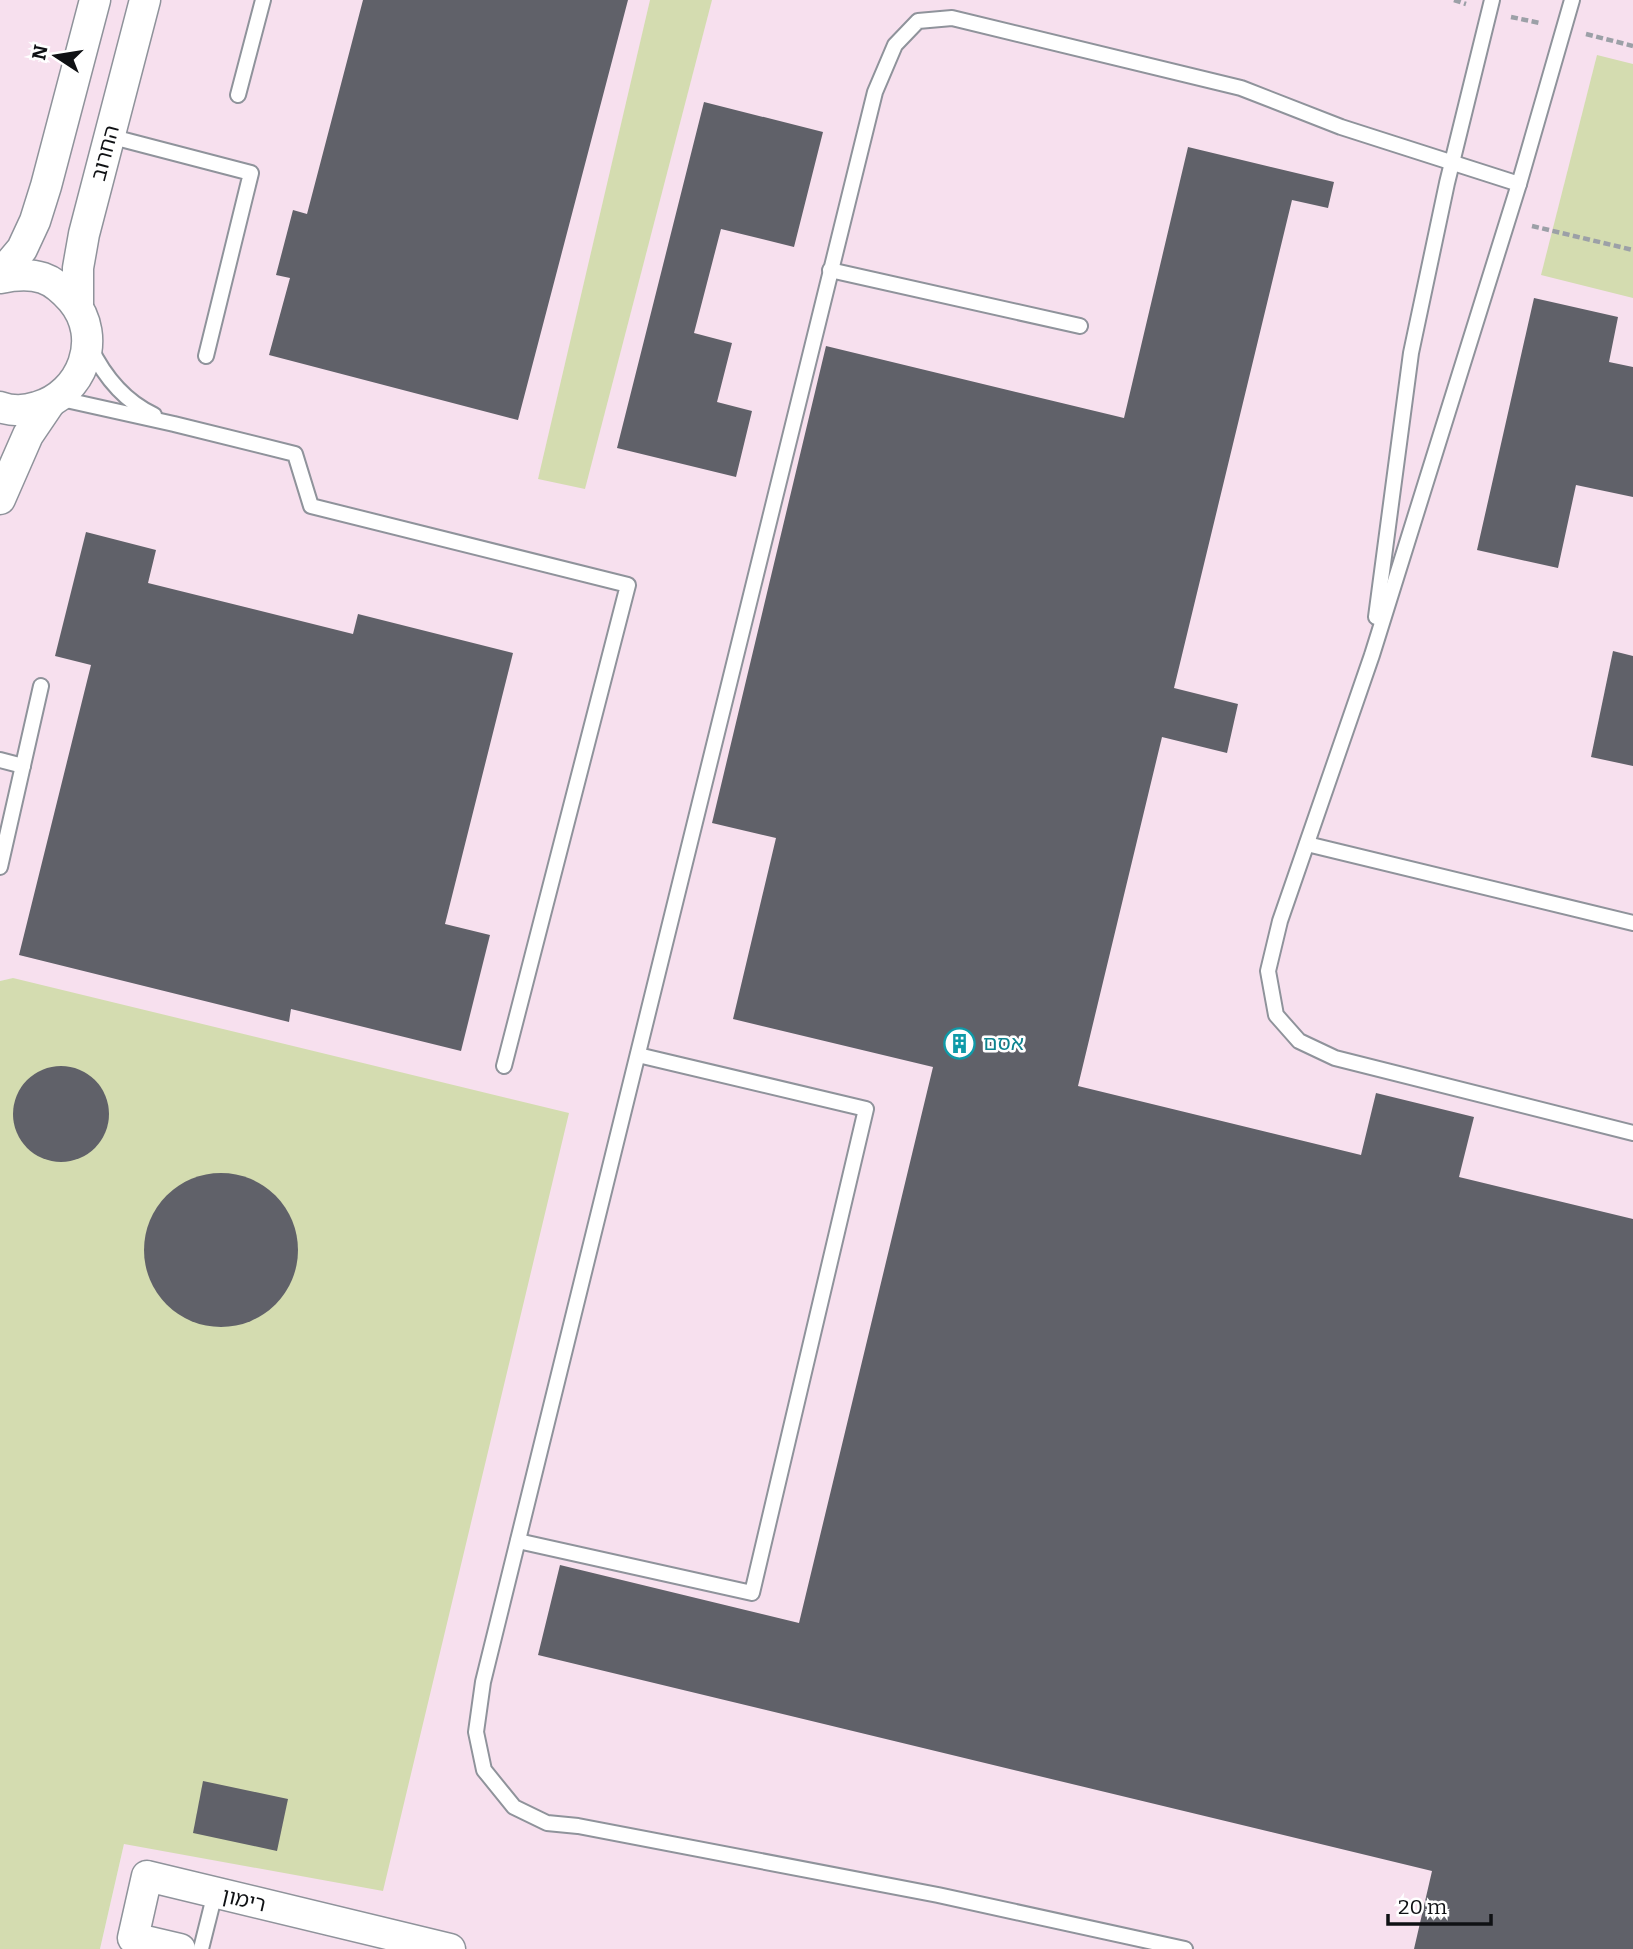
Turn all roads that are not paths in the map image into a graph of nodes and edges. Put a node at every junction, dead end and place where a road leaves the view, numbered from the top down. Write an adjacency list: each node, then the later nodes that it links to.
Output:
1 (95, 0): 11 (street)
2 (145, 0): 7 (street, החרוב)
3 (263, 0): 6 (lane)
4 (1492, 0): 8 (lane)
5 (1572, 0): 9 (lane)
6 (238, 95)
7 (109, 136): 12 (street, החרוב); 15 (lane)
8 (1452, 163): 9 (lane); 10 (lane); 20 (lane)
9 (1519, 184): 20 (lane)
10 (830, 271): 13 (lane); 27 (lane)
11 (0, 276): 12 (street)
12 (78, 307): 14 (street, החרוב)
13 (1080, 326)
14 (87, 340): 16 (street); 18 (lane)
15 (206, 356)
16 (53, 401): 17 (street); 18 (lane); 19 (street)
17 (0, 407)
18 (174, 424): 28 (lane)
19 (0, 499)
20 (1371, 655): 24 (lane)
21 (41, 686): 23 (lane)
22 (0, 760): 23 (lane)
23 (23, 766): 25 (lane)
24 (1307, 844): 26 (lane); 29 (lane)
25 (0, 867)
26 (1633, 923)
27 (638, 1055): 30 (lane); 30 (lane)
28 (504, 1066)
29 (1633, 1133)
30 (518, 1541): 35 (lane)
31 (215, 1892): 32 (street, רימון); 33 (lane); 34 (street, רימון)
32 (180, 1949)
33 (201, 1949)
34 (450, 1949)
35 (1185, 1949)

